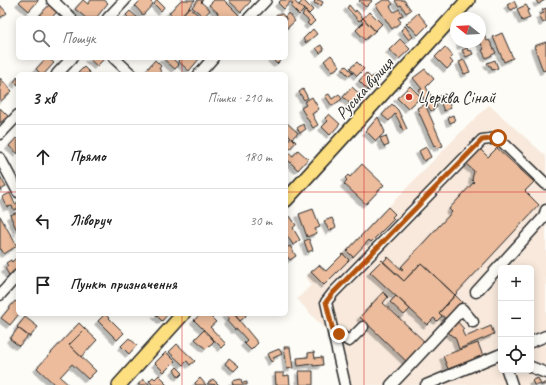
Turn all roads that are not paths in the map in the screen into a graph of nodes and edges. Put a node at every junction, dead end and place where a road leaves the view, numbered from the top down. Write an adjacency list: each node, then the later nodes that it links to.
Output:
1 (52, 0): 5 (street)
2 (125, 0): 6 (street)
3 (266, 0): 7 (street)
4 (468, 0): 19 (main road, Руська вулиця)
5 (70, 16)
6 (110, 16)
7 (251, 16)
8 (70, 60): 11 (street)
9 (116, 60): 12 (street)
10 (211, 60): 13 (street)
11 (59, 72)
12 (129, 72)
13 (201, 72)
14 (16, 117): 15 (street)
15 (0, 134)
16 (0, 158): 18 (street)
17 (546, 184): 27 (street)
18 (16, 188)
19 (288, 198)
20 (546, 210): 22 (street)
21 (16, 277): 23 (street)
22 (476, 292)
23 (0, 295)
24 (181, 316): 34 (main road)
25 (474, 322): 36 (street)
26 (363, 327): 27 (street)
27 (334, 335): 35 (street)
28 (546, 336): 29 (street)
29 (534, 341)
30 (498, 355): 37 (street)
31 (534, 368): 33 (street)
32 (508, 373): 38 (street)
33 (546, 374)
34 (119, 385)
35 (345, 385)
36 (391, 385)
37 (426, 385)
38 (512, 385)

